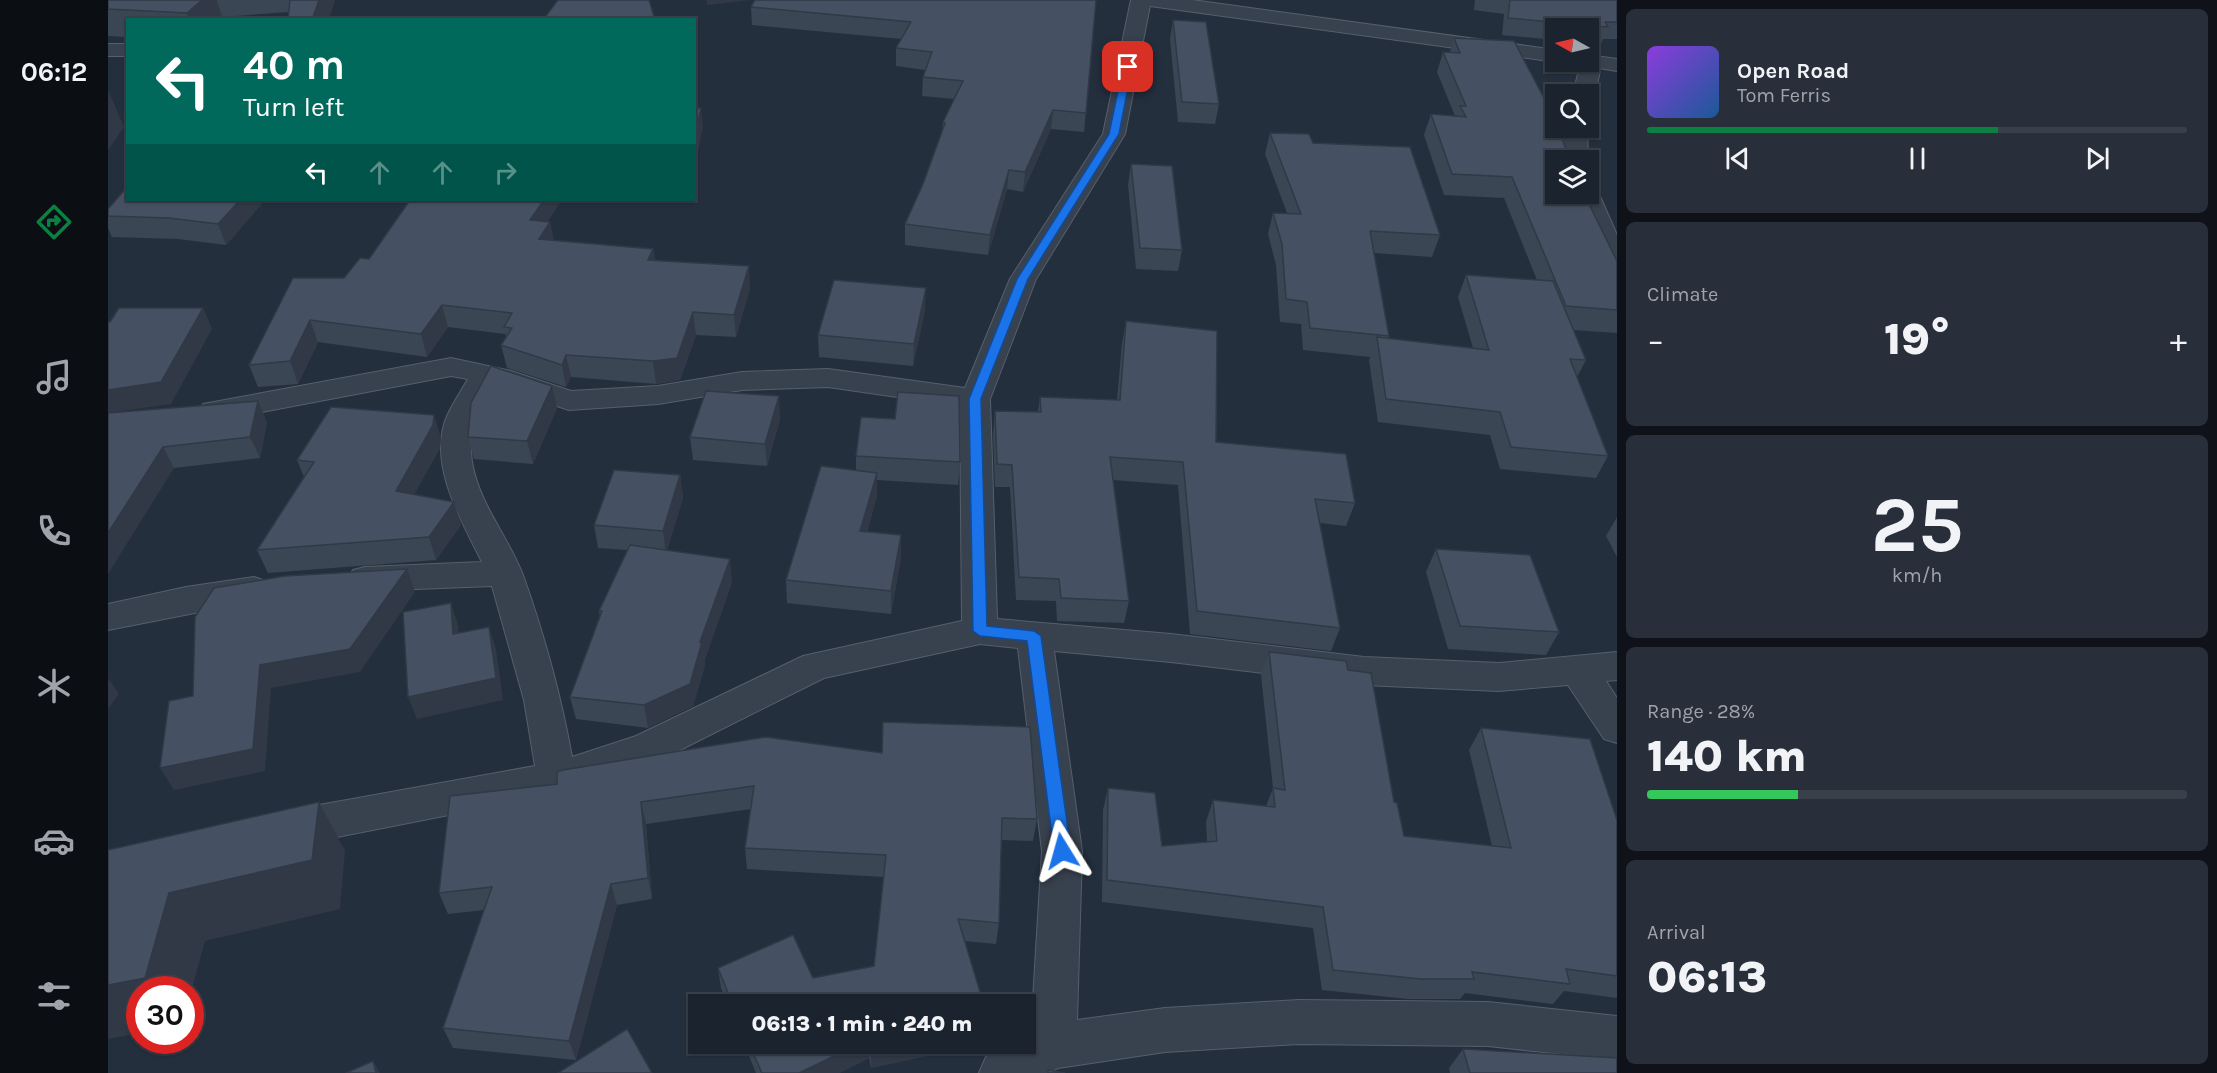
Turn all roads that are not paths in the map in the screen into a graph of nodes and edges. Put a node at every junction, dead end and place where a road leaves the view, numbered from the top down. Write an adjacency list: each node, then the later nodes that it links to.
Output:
1 (1141, 0): 11 (street)
2 (1150, 0): 5 (street)
3 (108, 50): 4 (street)
4 (126, 50)
5 (1545, 54)
6 (1599, 62): 7 (street)
7 (1617, 65)
8 (1591, 204): 9 (street)
9 (1617, 265)
10 (485, 374): 11 (street); 12 (street); 13 (street)
11 (975, 399): 17 (street)
12 (189, 414)
13 (505, 573): 14 (street); 22 (street)
14 (331, 581)
15 (284, 585): 16 (street)
16 (108, 617)
17 (980, 631): 18 (street); 22 (street)
18 (1029, 635): 20 (street); 25 (street)
19 (1617, 666): 20 (street)
20 (1578, 670): 21 (street)
21 (1617, 729)
22 (556, 778): 23 (street)
23 (251, 836)
24 (1617, 1038): 25 (street)
25 (1053, 1046): 26 (street)
26 (1002, 1073)

